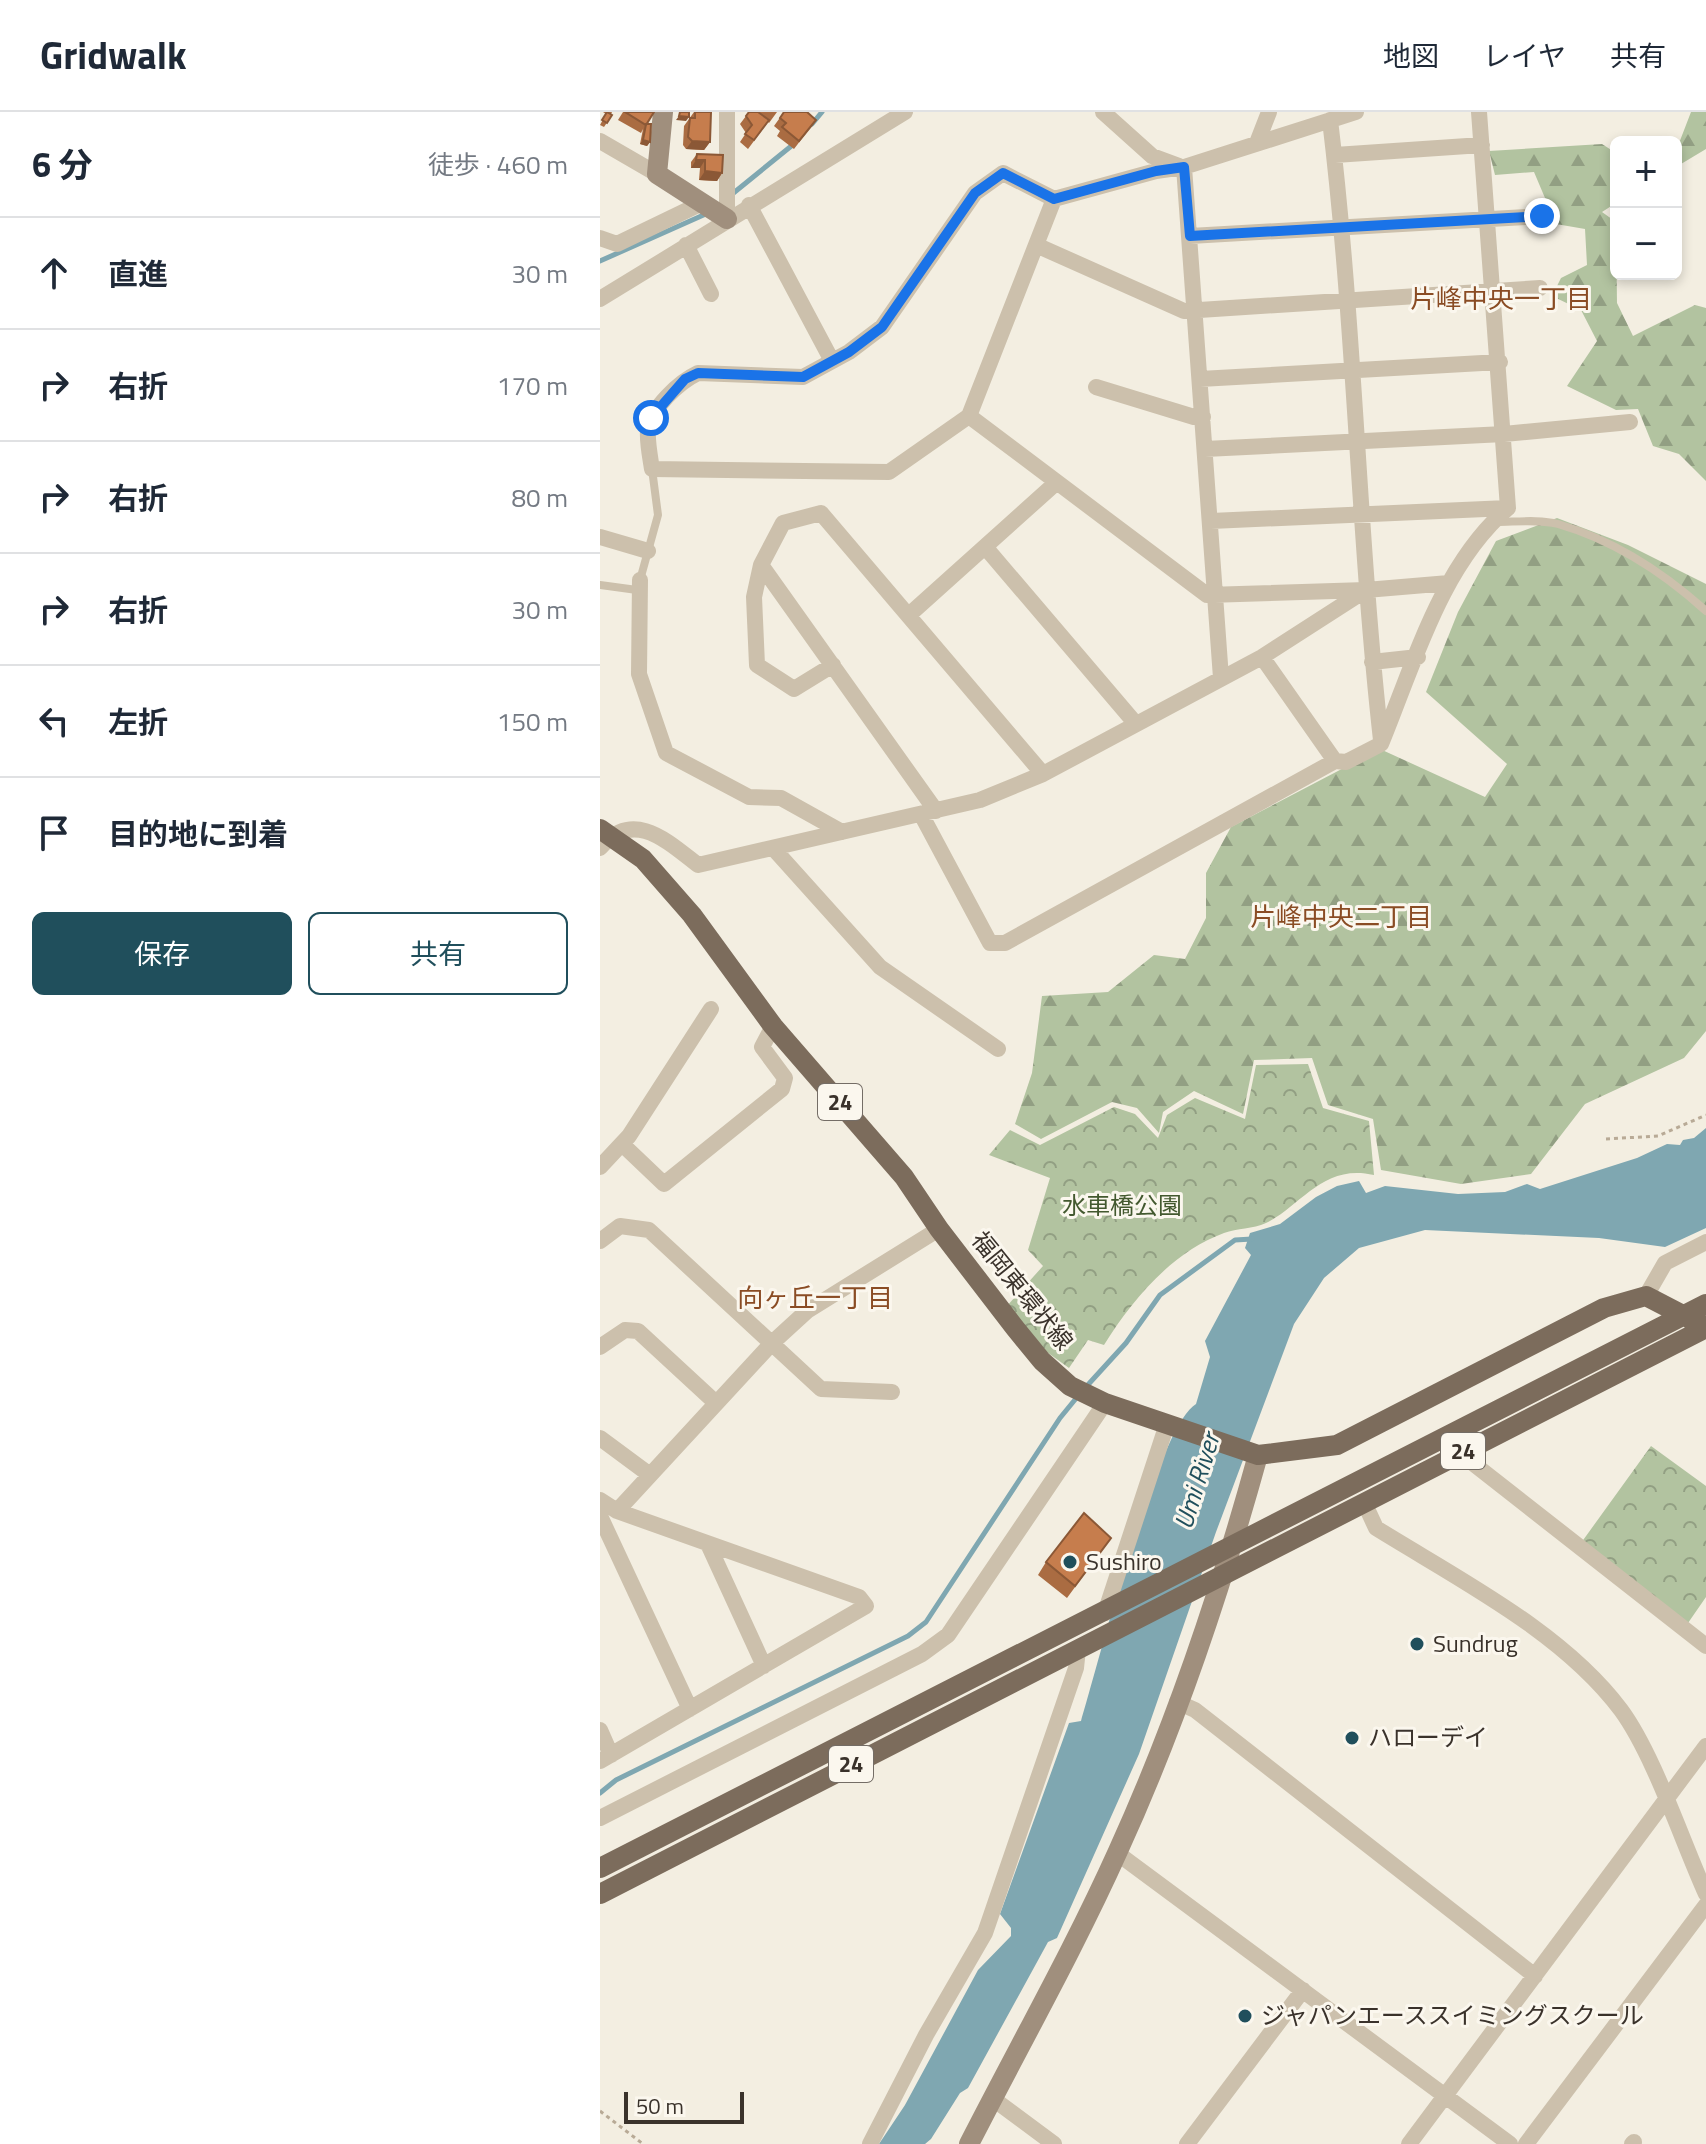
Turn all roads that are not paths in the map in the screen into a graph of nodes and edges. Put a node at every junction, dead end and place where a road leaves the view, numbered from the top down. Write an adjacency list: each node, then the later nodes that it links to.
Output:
1 (663, 112): 14 (street)
2 (727, 112): 19 (street)
3 (905, 112): 17 (street)
4 (1103, 112): 13 (street)
5 (1269, 112): 10 (street)
6 (1356, 112): 8 (street)
7 (1479, 112): 11 (street)
8 (1330, 120): 10 (street); 12 (street)
9 (600, 141): 14 (street)
10 (1257, 143): 13 (street)
11 (1482, 145): 12 (street); 20 (street)
12 (1335, 155): 21 (street)
13 (1184, 167): 15 (street); 22 (street)
14 (657, 174): 16 (street)
15 (1054, 199): 25 (street); 32 (street)
16 (702, 203): 19 (street); 23 (street)
17 (749, 205): 19 (street); 32 (street)
18 (1542, 216): 20 (street)
19 (727, 219): 24 (street)
20 (1490, 220): 21 (street); 27 (street)
21 (1342, 230): 22 (street); 30 (street)
22 (1190, 236): 31 (street)
23 (600, 238)
24 (686, 245): 28 (street); 29 (street)
25 (1036, 245): 31 (street); 37 (street)
26 (1540, 288): 27 (street)
27 (1494, 291): 30 (street); 33 (street)
28 (711, 294)
29 (600, 299)
30 (1346, 301): 31 (street); 34 (street)
31 (1195, 310): 35 (street)
32 (831, 359): 43 (street)
33 (1500, 362): 34 (street); 40 (street)
34 (1351, 372): 35 (street); 41 (street)
35 (1200, 379): 38 (street)
36 (1096, 387): 38 (street)
37 (969, 416): 43 (street); 44 (street)
38 (1203, 417): 42 (street)
39 (1630, 422): 40 (street)
40 (1504, 434): 41 (street); 45 (street)
41 (1356, 443): 42 (street); 46 (street)
42 (1205, 449): 47 (street)
43 (652, 469): 51 (lane)
44 (1057, 482): 50 (street); 57 (street)
45 (1508, 508): 46 (street); 48 (street)
46 (1359, 513): 47 (street); 56 (street)
47 (1211, 521): 57 (street)
48 (1492, 521): 53 (street); 58 (lane)
49 (600, 537): 51 (street)
50 (986, 548): 59 (street); 65 (street)
51 (648, 551): 55 (lane)
52 (761, 565): 59 (street); 63 (street); 63 (street)
53 (1449, 583): 56 (street); 61 (street)
54 (600, 585): 55 (lane)
55 (638, 585): 70 (street)
56 (1366, 590): 57 (street); 60 (street); 62 (street)
57 (1215, 594): 64 (street)
58 (1706, 611)
59 (910, 614): 68 (street)
60 (1262, 657): 64 (street); 67 (street)
61 (1418, 657): 62 (street); 66 (street)
62 (1372, 662): 66 (street)
63 (833, 665): 69 (street)
64 (1221, 678): 65 (street)
65 (1136, 724): 68 (street)
66 (1381, 744): 67 (street)
67 (1335, 761): 69 (street)
68 (1043, 774): 69 (street)
69 (929, 812): 70 (street)
70 (842, 832): 72 (street)
71 (604, 837): 72 (street); 74 (main road, 福岡東環状線 / 24)
72 (773, 848): 75 (street)
73 (711, 1009): 76 (street)
74 (773, 1026): 76 (street); 78 (main road, 福岡東環状線 / 24)
75 (998, 1049)
76 (622, 1144): 77 (street)
77 (600, 1167)
78 (939, 1229): 85 (street); 88 (main road, 福岡東環状線 / 24)
79 (600, 1241): 85 (street)
80 (1706, 1242): 81 (street)
81 (1646, 1296): 83 (main road, 24); 93 (main road, 福岡東環状線 / 24)
82 (1706, 1304): 83 (main road, 24)
83 (1681, 1316): 84 (main road, 24); 100 (main road, 24)
84 (1706, 1327): 92 (main road, 24)
85 (772, 1343): 87 (street); 89 (street)
86 (600, 1347): 89 (street)
87 (892, 1392)
88 (1102, 1401): 90 (main road, 福岡東環状線 / 24); 112 (street)
89 (716, 1403): 94 (street)
90 (1170, 1425): 93 (main road, 福岡東環状線 / 24); 102 (street)
91 (600, 1438): 94 (street)
92 (1464, 1451): 96 (main road, 24); 103 (street)
93 (1253, 1454): 100 (street)
94 (650, 1475): 97 (street)
95 (600, 1500): 97 (street)
96 (1364, 1502): 101 (main road, 24); 111 (street)
97 (617, 1511): 99 (street)
98 (600, 1516): 107 (street)
99 (708, 1544): 105 (street); 105 (street)
100 (1230, 1547): 101 (street); 102 (main road, 24)
101 (1224, 1573): 104 (main road, 24); 106 (street)
102 (1111, 1610): 114 (main road, 24)
103 (1706, 1646)
104 (1078, 1649): 115 (main road, 24); 122 (street)
105 (764, 1666): 107 (street)
106 (1177, 1702): 113 (street); 118 (street)
107 (690, 1709): 110 (street)
108 (600, 1730): 110 (street)
109 (1706, 1746): 111 (street)
110 (606, 1758)
111 (1665, 1801): 116 (street); 118 (street)
112 (600, 1818)
113 (1117, 1853): 119 (street); 121 (street)
114 (600, 1868)
115 (600, 1894)
116 (1706, 1894)
117 (1706, 1905): 128 (street)
118 (1535, 1976): 120 (street)
119 (1303, 1990): 120 (street); 125 (street)
120 (1445, 2096): 126 (street); 127 (street)
121 (992, 2098): 123 (street); 124 (street)
122 (870, 2144)
123 (969, 2144)
124 (1054, 2144)
125 (1187, 2144)
126 (1409, 2144)
127 (1510, 2144)
128 (1526, 2144)

